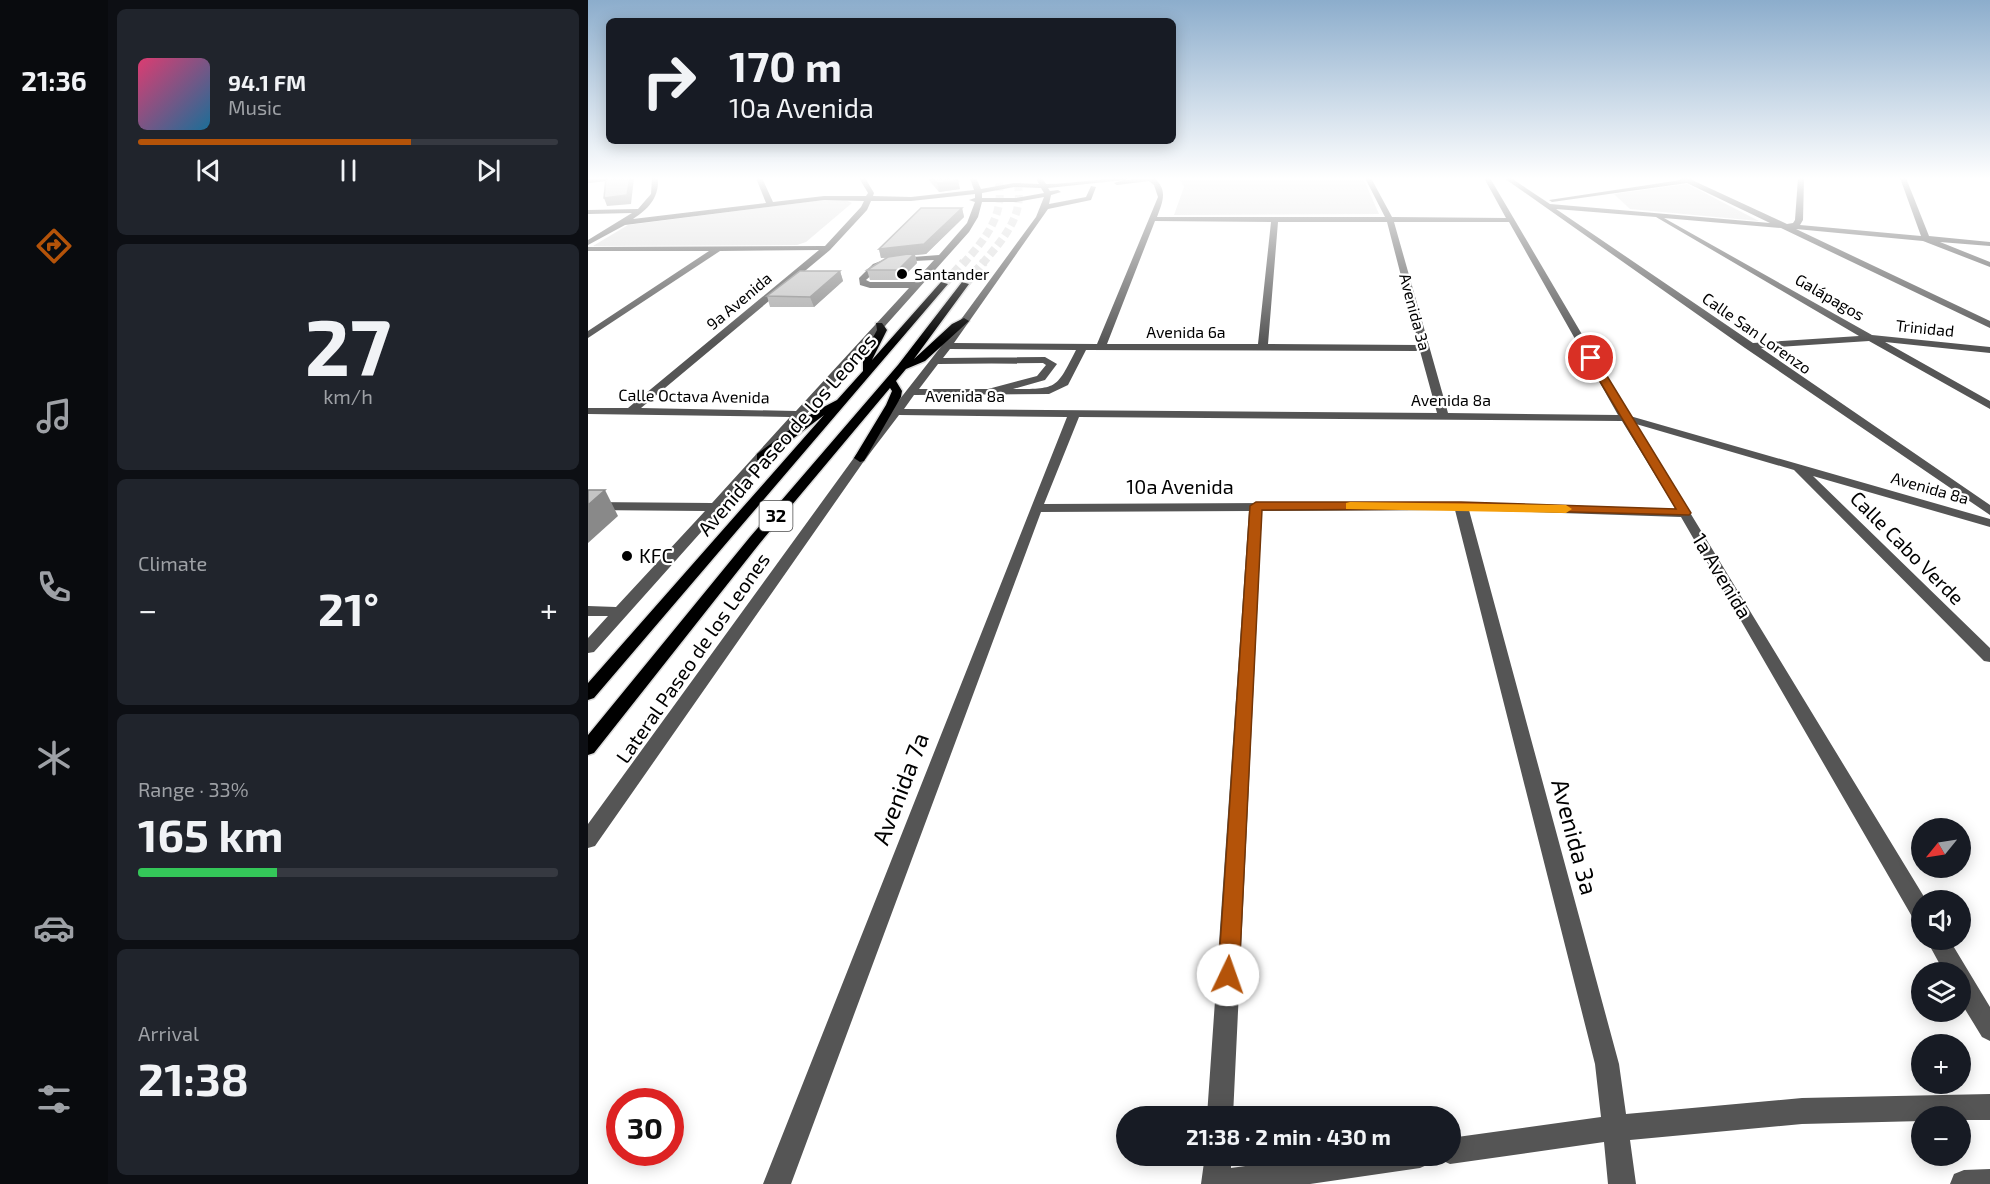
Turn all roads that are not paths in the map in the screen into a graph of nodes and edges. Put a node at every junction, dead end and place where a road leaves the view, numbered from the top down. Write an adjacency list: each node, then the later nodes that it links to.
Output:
1 (604, 233): 15 (street)
2 (839, 233): 18 (street, 9a Avenida)
3 (960, 233): 20 (street)
4 (1019, 233): 25 (street, Lateral Paseo de los Leones)
5 (1147, 233): 33 (street)
6 (1274, 233): 34 (street)
7 (1394, 233): 35 (street, Avenida 3a)
8 (1519, 233): 51 (street, 1a Avenida)
9 (1587, 233): 31 (street, Calle San Lorenzo)
10 (1686, 233): 29 (street, Galápagos)
11 (1797, 233): 27 (street)
12 (1858, 233): 14 (street)
13 (1924, 233): 14 (street)
14 (1926, 239): 16 (street); 21 (street)
15 (588, 243)
16 (1990, 244)
17 (718, 248): 18 (street); 19 (street); 28 (street)
18 (826, 248): 46 (street, 9a Avenida)
19 (588, 249)
20 (941, 257): 24 (street); 24 (street)
21 (1990, 266)
22 (944, 284): 39 (main road, Avenida Paseo de los Leones / 32)
23 (965, 284): 38 (main road, 32)
24 (915, 285): 26 (street)
25 (964, 321): 30 (street, Lateral Paseo de los Leones); 38 (main road)
26 (879, 325): 39 (main road); 48 (street)
27 (1990, 325)
28 (588, 335)
29 (1871, 338): 31 (street, Trinidad); 36 (street, Trinidad); 44 (street, Galápagos)
30 (947, 346): 32 (street, Avenida 6a); 37 (street, Lateral Paseo de los Leones)
31 (1749, 346): 60 (street, Calle San Lorenzo)
32 (1082, 347): 33 (street, Avenida 6a); 42 (street)
33 (1101, 347): 34 (street, Avenida 6a)
34 (1263, 348): 35 (street, Avenida 6a)
35 (1425, 348): 50 (street, Avenida 3a)
36 (1990, 350)
37 (936, 361): 41 (street, Lateral Paseo de los Leones); 42 (street)
38 (902, 367): 40 (main road, 32)
39 (868, 372): 43 (main road, Avenida Paseo de los Leones / 32)
40 (890, 381): 53 (main road); 68 (main road, 32)
41 (912, 392): 42 (street); 47 (street, Lateral Paseo de los Leones)
42 (984, 393)
43 (843, 401): 52 (main road); 67 (main road, Avenida Paseo de los Leones / 32)
44 (1990, 406)
45 (588, 411): 46 (street, Calle Octava Avenida)
46 (631, 411): 48 (street, Calle Octava Avenida)
47 (897, 412): 49 (street, Avenida 8a); 53 (street, Lateral Paseo de los Leones)
48 (799, 414): 52 (street)
49 (1074, 414): 50 (street, Avenida 8a); 59 (street, Avenida 7a)
50 (1443, 416): 51 (street, Avenida 8a)
51 (1626, 418): 54 (street, Avenida 8a); 61 (street, 1a Avenida)
52 (760, 457): 58 (street)
53 (860, 458): 69 (street, Lateral Paseo de los Leones)
54 (1797, 466): 62 (street, Avenida 8a); 66 (street, Calle Cabo Verde)
55 (588, 506): 58 (street)
56 (1256, 506): 57 (street, 10a Avenida); 59 (street, 10a Avenida); 73 (street)
57 (1461, 506): 61 (street, 10a Avenida); 75 (street, Avenida 3a)
58 (716, 507): 64 (street)
59 (1036, 508): 80 (street, Avenida 7a)
60 (1990, 511)
61 (1685, 513): 70 (street, 1a Avenida)
62 (1990, 523)
63 (588, 611): 64 (street)
64 (621, 612): 65 (street)
65 (588, 648)
66 (1990, 657)
67 (588, 694)
68 (588, 748)
69 (588, 840)
70 (1911, 894)
71 (1971, 997): 72 (street)
72 (1990, 1029)
73 (1221, 1106)
74 (1990, 1107): 75 (street)
75 (1614, 1128): 76 (street); 82 (street, Avenida 3a)
76 (1461, 1149)
77 (1217, 1166): 81 (street)
78 (1343, 1166): 81 (street)
79 (1990, 1183): 83 (street)
80 (777, 1184)
81 (1216, 1184)
82 (1622, 1184)
83 (1964, 1184)

